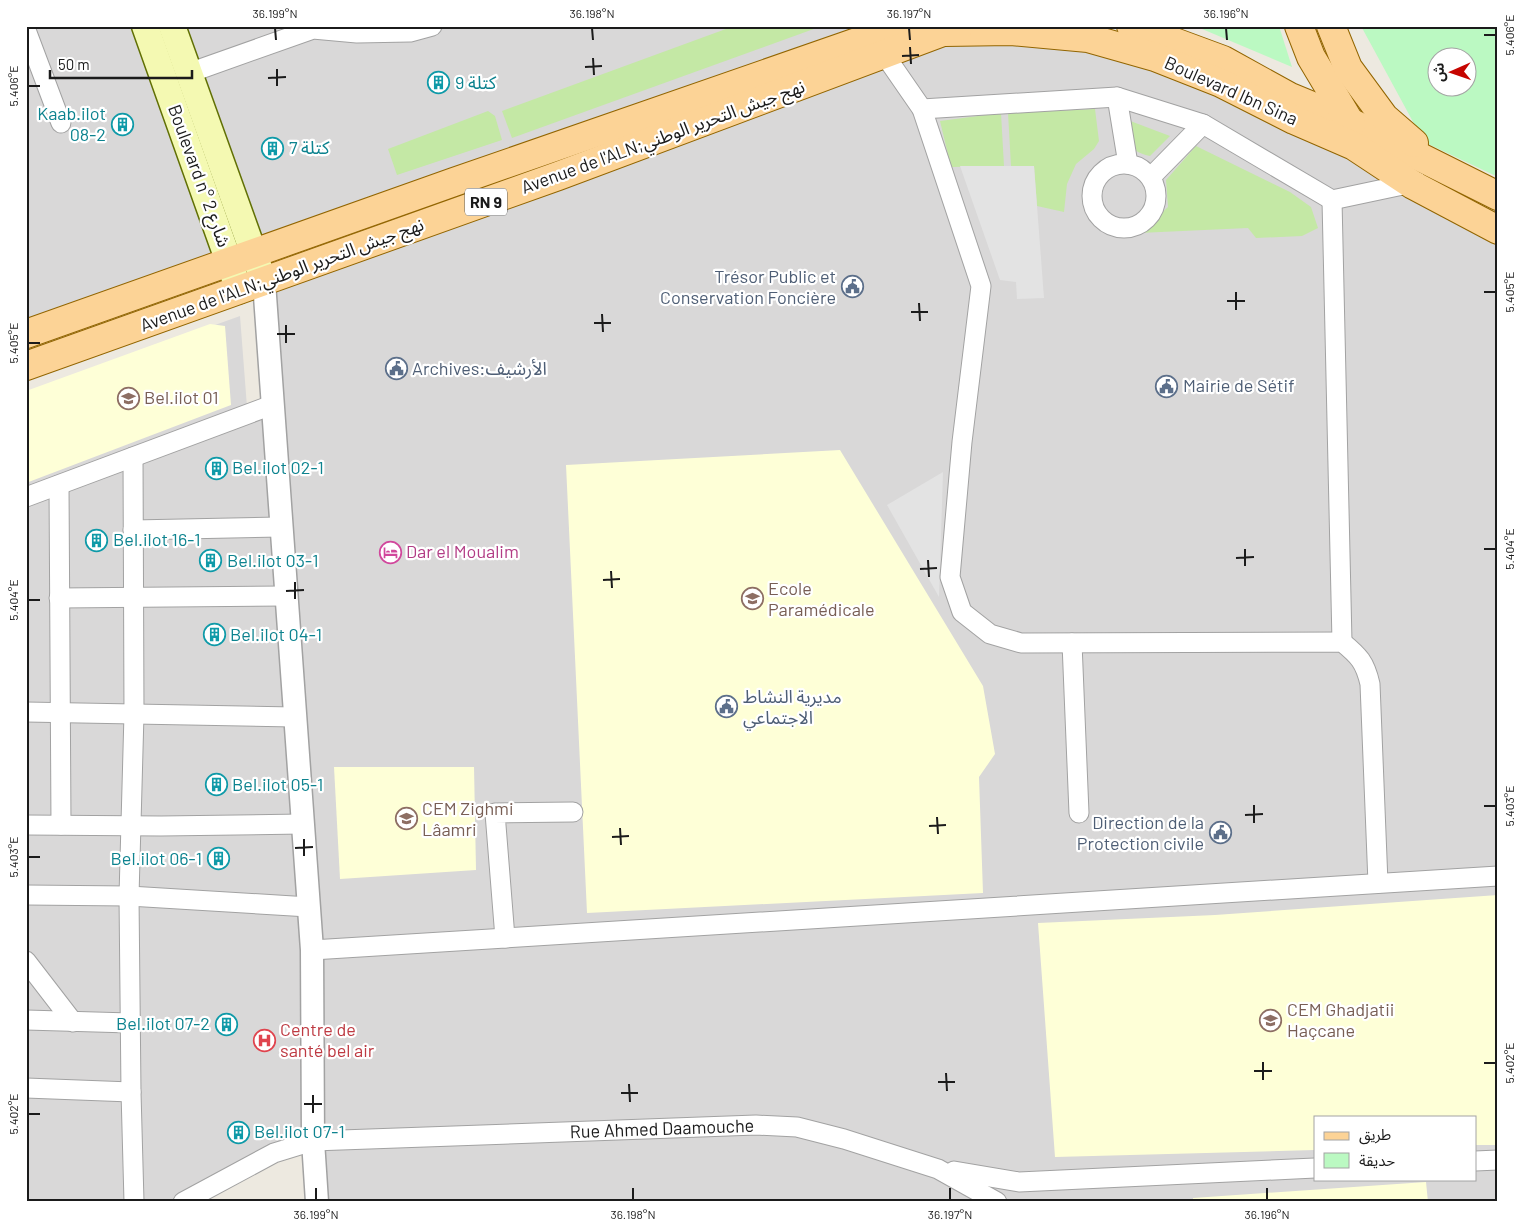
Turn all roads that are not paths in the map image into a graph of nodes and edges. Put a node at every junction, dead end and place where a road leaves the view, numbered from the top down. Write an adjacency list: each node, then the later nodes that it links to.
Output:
1 (145, 26): 25 (main road, Boulevard n° شارع 2)
2 (172, 26): 12 (main road, Boulevard n° شارع 2)
3 (432, 26): 8 (street)
4 (903, 26): 25 (main road, Avenue de l'ALN;نهج جيش التحرير الوطني / RN 9)
5 (1131, 26): 15 (main road, Boulevard Ibn Sina)
6 (1299, 26): 15 (main road, Boulevard Ibn Sina)
7 (1331, 26): 19 (main road)
8 (310, 27): 12 (street)
9 (952, 29): 11 (main road, Avenue de l'ALN;نهج جيش التحرير الوطني / RN 9); 21 (main road, Boulevard Ibn Sina)
10 (26, 30): 16 (street)
11 (884, 54): 14 (street); 26 (main road, Avenue de l'ALN;نهج جيش التحرير الوطني / RN 9)
12 (189, 73): 25 (main road, Boulevard n° شارع 2)
13 (1117, 97): 14 (street); 17 (street); 18 (street)
14 (922, 109): 39 (street)
15 (1346, 120): 19 (main road, Boulevard Ibn Sina); 21 (main road, Boulevard Ibn Sina)
16 (61, 124)
17 (1203, 124): 20 (street); 23 (street)
18 (1128, 164): 20 (street); 20 (street)
19 (1441, 167): 21 (street); 22 (main road, Boulevard Ibn Sina)
20 (1150, 177)
21 (1413, 185): 23 (street); 24 (main road)
22 (1498, 196)
23 (1332, 200): 38 (street)
24 (1498, 230)
25 (242, 257): 26 (main road, Boulevard n° شارع 2); 27 (main road, Avenue de l'ALN;نهج جيش التحرير الوطني)
26 (252, 286): 28 (main road, Avenue de l'ALN;نهج جيش التحرير الوطني / RN 9); 29 (street, Boulevard n° شارع 2)
27 (26, 334)
28 (26, 366)
29 (272, 406): 30 (street); 33 (street)
30 (133, 457): 31 (street); 34 (street)
31 (59, 485): 32 (street); 37 (street)
32 (26, 497)
33 (280, 528): 34 (street); 35 (street)
34 (133, 530): 36 (street)
35 (285, 596): 36 (street); 43 (street)
36 (133, 597): 37 (street); 42 (street)
37 (59, 598): 41 (street)
38 (1342, 642): 39 (street); 51 (street)
39 (1072, 643): 45 (street)
40 (26, 712): 41 (street)
41 (60, 713): 42 (street); 48 (street)
42 (134, 714): 43 (street); 49 (street)
43 (294, 717): 46 (street)
44 (572, 812): 55 (street)
45 (1078, 813)
46 (302, 824): 49 (street); 54 (street)
47 (26, 825): 48 (street)
48 (61, 825): 49 (street)
49 (132, 826): 53 (street)
50 (1498, 876): 51 (street)
51 (1378, 883): 55 (street)
52 (26, 895): 53 (street)
53 (129, 896): 54 (street); 60 (street)
54 (309, 907): 56 (street)
55 (505, 938): 56 (street)
56 (312, 950): 63 (street)
57 (27, 962): 59 (street)
58 (26, 1020): 59 (street)
59 (73, 1022): 60 (street)
60 (130, 1022): 62 (street)
61 (26, 1088): 62 (street)
62 (130, 1092): 68 (street)
63 (313, 1141): 66 (street, Rue Ahmed Daamouche); 69 (street, Rue Ahmed Daamouche); 70 (street)
64 (1498, 1160): 65 (street)
65 (1476, 1161)
66 (938, 1168): 67 (street); 71 (street, Rue Ahmed Daamouche)
67 (1314, 1168)
68 (134, 1202)
69 (183, 1202)
70 (317, 1202)
71 (997, 1202)

